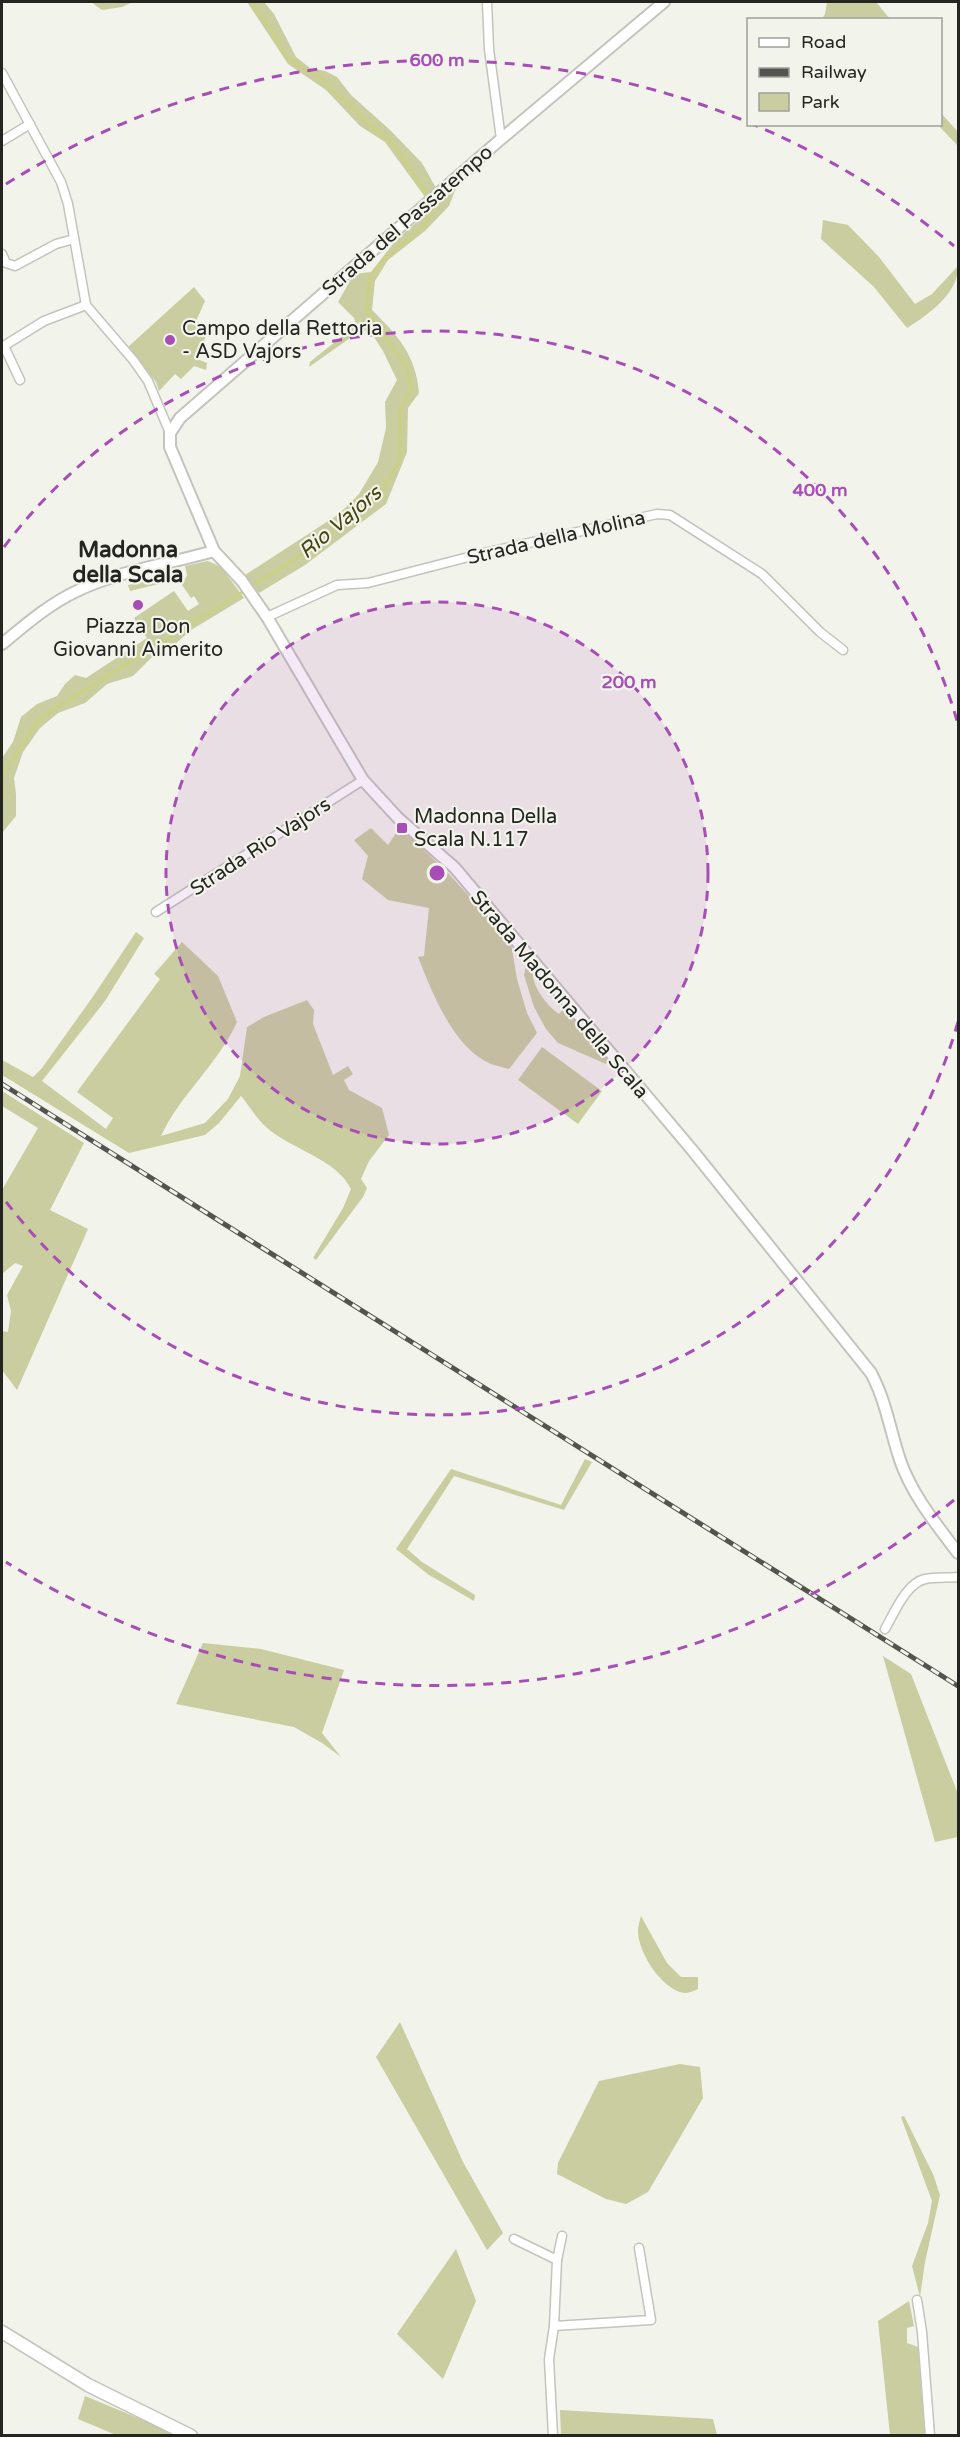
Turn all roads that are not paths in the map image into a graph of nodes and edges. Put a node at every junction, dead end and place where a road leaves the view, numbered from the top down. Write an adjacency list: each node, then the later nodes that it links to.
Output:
1 (487, 2): 5 (street)
2 (664, 2): 5 (street, Strada del Passatempo)
3 (2, 73): 4 (street)
4 (30, 124): 6 (street); 7 (street)
5 (501, 138): 12 (street, Strada del Passatempo)
6 (2, 141)
7 (74, 239): 8 (street); 9 (street)
8 (2, 254)
9 (86, 305): 10 (street); 12 (street)
10 (3, 346): 11 (street)
11 (20, 380)
12 (170, 434): 13 (street)
13 (214, 551): 14 (street, Strada Madonna della Scala); 15 (street)
14 (267, 617): 16 (street, Strada della Molina); 17 (street, Strada Madonna della Scala)
15 (2, 644)
16 (843, 650)
17 (363, 780): 18 (street, Strada Rio Vajors); 19 (street, Strada Madonna della Scala)
18 (156, 912)
19 (958, 1553)
20 (958, 1577): 21 (street)
21 (885, 1629)
22 (562, 2236): 25 (street)
23 (514, 2239): 25 (street)
24 (639, 2248): 27 (street)
25 (557, 2260): 27 (street)
26 (917, 2300): 31 (street)
27 (554, 2326): 30 (street)
28 (2, 2331): 29 (main road)
29 (191, 2436)
30 (553, 2436)
31 (930, 2436)

